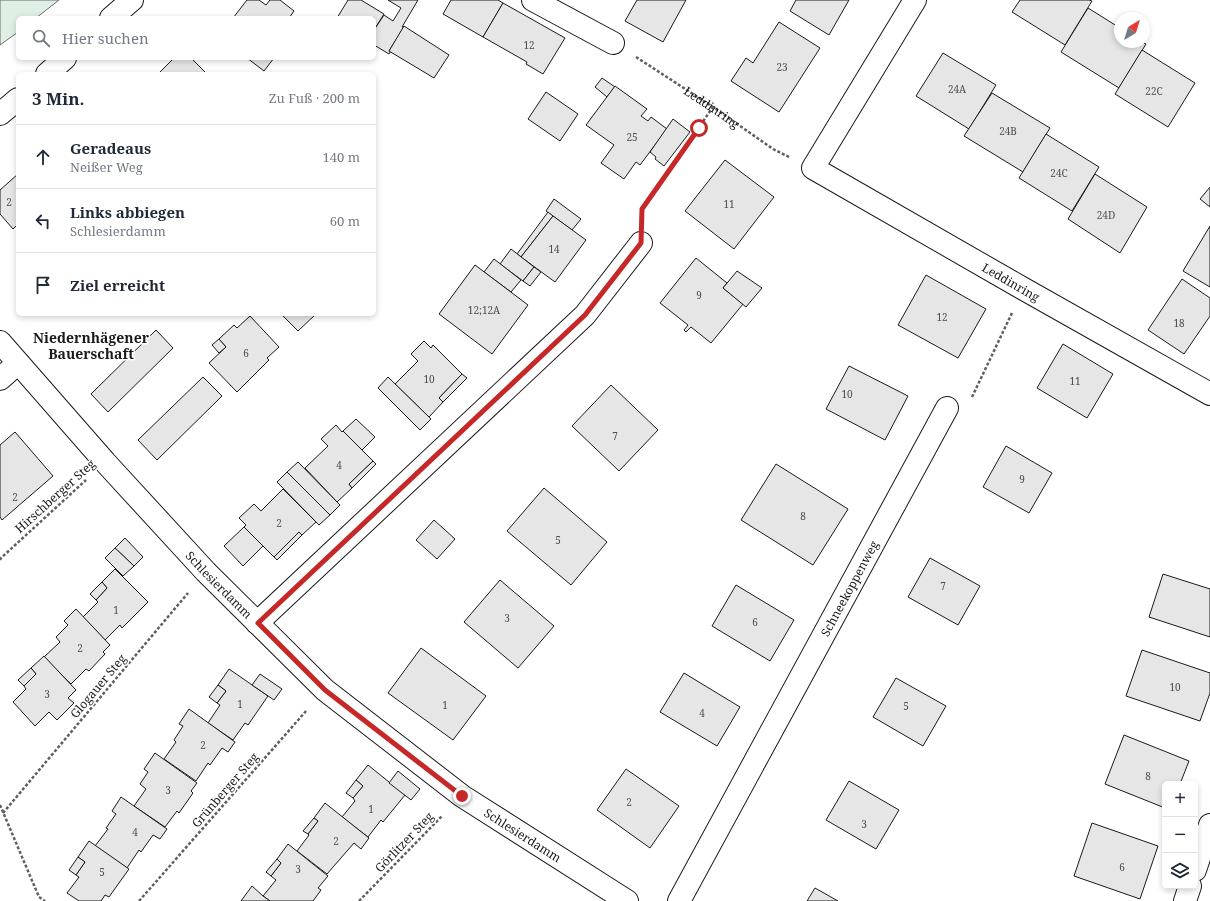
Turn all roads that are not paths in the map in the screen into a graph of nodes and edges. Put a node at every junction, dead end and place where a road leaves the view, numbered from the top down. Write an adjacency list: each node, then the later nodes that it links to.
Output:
1 (132, 0): 4 (street)
2 (533, 0): 5 (street)
3 (915, 0): 14 (street, Leddinring)
4 (113, 16)
5 (613, 43)
6 (63, 60): 7 (street)
7 (49, 72)
8 (16, 101): 9 (street)
9 (0, 114)
10 (641, 243): 16 (street)
11 (0, 342): 12 (street, Schlesierdamm)
12 (18, 362): 13 (street); 16 (street, Schlesierdamm)
13 (0, 379)
14 (1210, 394)
15 (947, 408): 21 (street, Schneekoppenweg)
16 (258, 623): 20 (street, Schlesierdamm)
17 (1210, 825): 18 (street)
18 (1198, 861)
19 (1189, 889): 22 (street)
20 (627, 901)
21 (679, 901)
22 (1184, 901)

